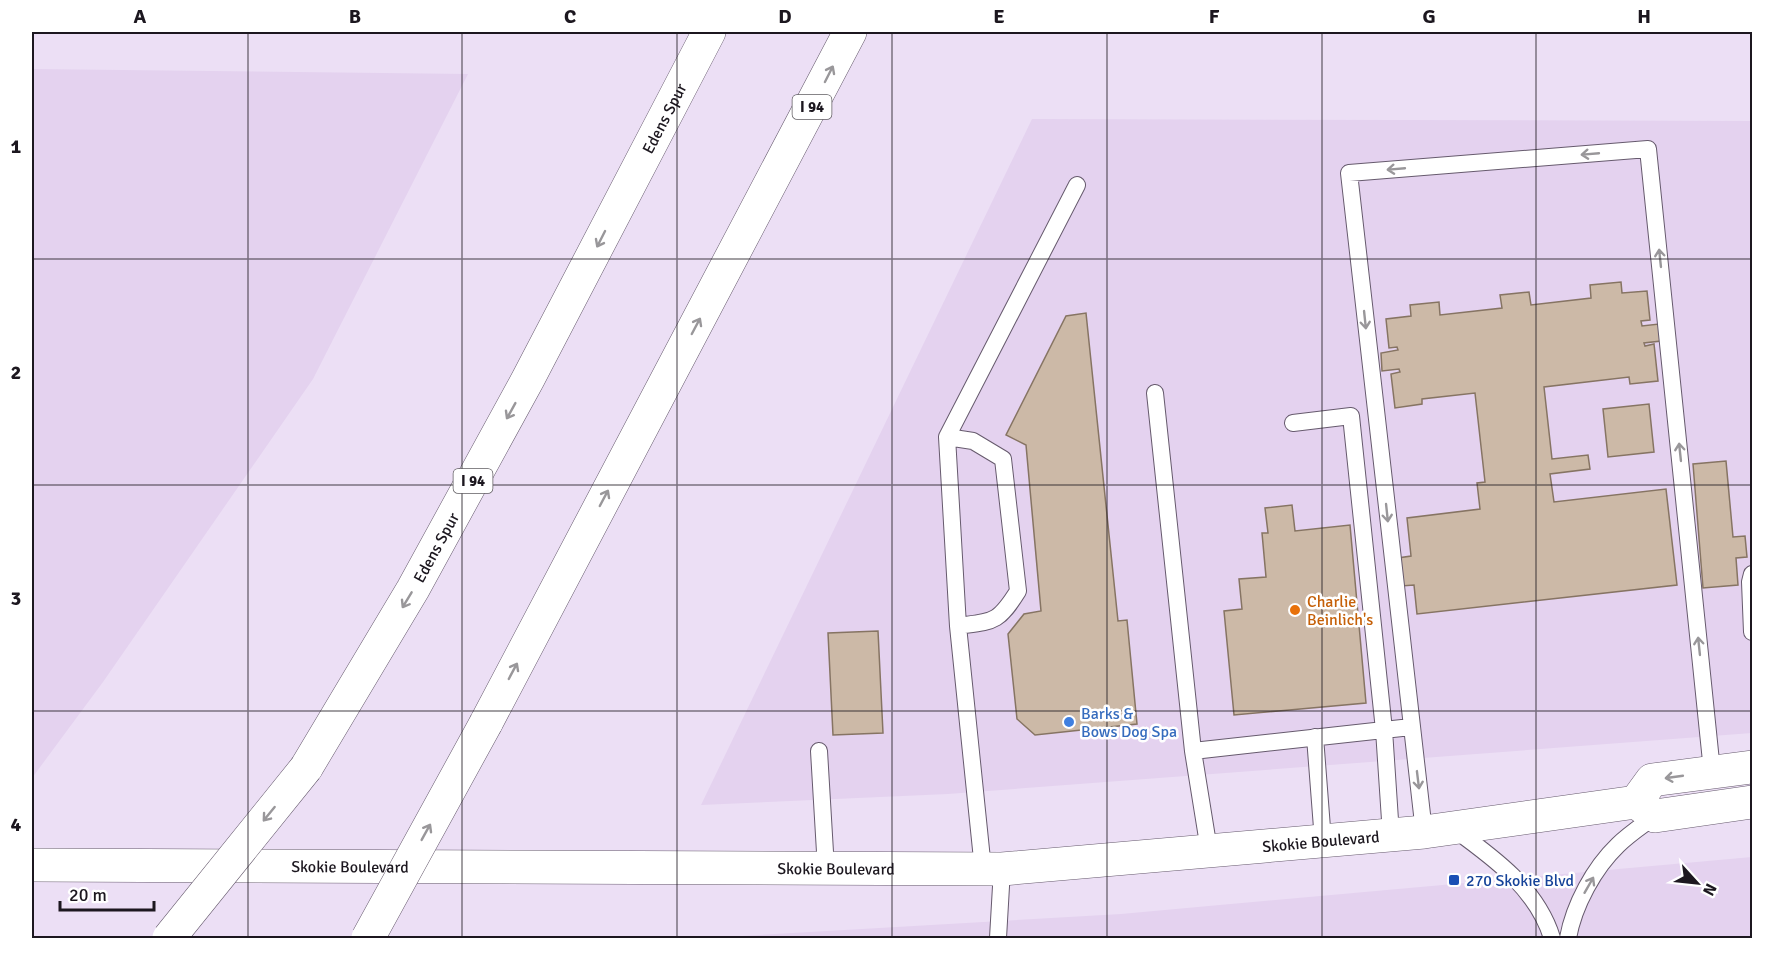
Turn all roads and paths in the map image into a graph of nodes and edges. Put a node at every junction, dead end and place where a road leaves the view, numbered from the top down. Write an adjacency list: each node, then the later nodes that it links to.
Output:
1 (708, 32): 26 (main road, Edens Spur / I 94, one-way to 26, bridge)
2 (850, 32): 27 (main road, I 94, one-way to 2, bridge)
3 (1077, 185): 6 (lane)
4 (1155, 393): 14 (lane)
5 (1293, 423): 11 (lane)
6 (947, 437): 8 (lane); 8 (lane)
7 (1752, 574): 9 (lane)
8 (958, 626): 25 (lane)
9 (1752, 632)
10 (1412, 727): 11 (lane); 16 (lane, one-way to 10); 19 (lane, one-way to 19)
11 (1384, 730): 12 (lane); 20 (lane)
12 (1315, 737): 14 (lane); 21 (lane)
13 (819, 751): 24 (lane)
14 (1193, 751): 22 (lane)
15 (1752, 767): 16 (main road)
16 (1712, 771): 18 (main road, one-way to 18)
17 (1752, 802): 18 (main road, Skokie Boulevard)
18 (1646, 809): 19 (main road, Skokie Boulevard); 30 (lane, one-way to 18)
19 (1439, 830): 20 (main road, Skokie Boulevard); 29 (lane)
20 (1391, 835): 21 (main road, Skokie Boulevard)
21 (1323, 841): 22 (main road, Skokie Boulevard)
22 (1209, 850): 25 (main road, Skokie Boulevard)
23 (32, 865): 24 (main road, Skokie Boulevard)
24 (826, 869): 25 (main road, Skokie Boulevard)
25 (992, 869): 28 (lane)
26 (169, 939)
27 (368, 939)
28 (998, 939)
29 (1552, 939)
30 (1568, 939)

